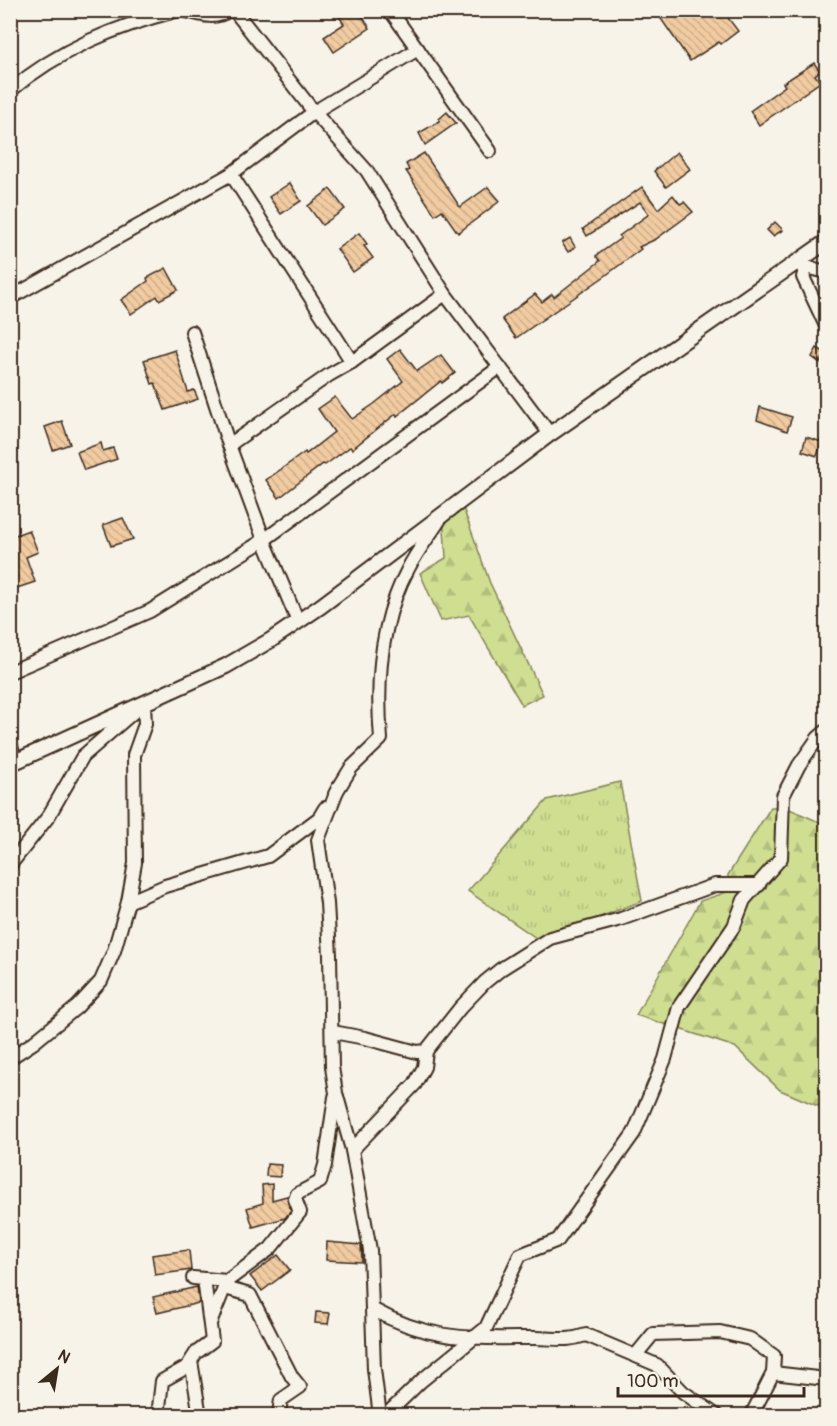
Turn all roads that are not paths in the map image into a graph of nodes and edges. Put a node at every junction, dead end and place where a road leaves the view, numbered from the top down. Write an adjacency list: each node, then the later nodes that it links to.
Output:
1 (181, 10): 2 (street); 6 (street)
2 (229, 10)
3 (234, 10): 7 (street)
4 (390, 10): 5 (street)
5 (418, 49): 7 (street); 8 (street)
6 (10, 91)
7 (314, 112): 9 (street); 13 (street)
8 (490, 151)
9 (231, 174): 14 (street); 17 (street)
10 (826, 242): 11 (street)
11 (801, 266): 12 (street); 15 (street); 19 (street)
12 (826, 272)
13 (445, 294): 17 (street); 18 (street)
14 (10, 298)
15 (826, 326)
16 (192, 333): 20 (street)
17 (352, 362): 20 (street)
18 (500, 367): 19 (street); 22 (street)
19 (550, 434): 21 (street)
20 (229, 445): 22 (street)
21 (443, 515): 23 (street); 29 (street)
22 (264, 540): 23 (street); 24 (street)
23 (298, 622): 25 (street)
24 (10, 672)
25 (144, 704): 28 (street); 30 (street); 32 (street)
26 (826, 730): 31 (street)
27 (10, 742): 28 (street)
28 (13, 762)
29 (338, 788): 32 (street); 33 (street)
30 (10, 865)
31 (759, 885): 34 (street); 41 (street)
32 (128, 902): 35 (street)
33 (333, 1032): 34 (street); 36 (street)
34 (426, 1051): 37 (street)
35 (10, 1058)
36 (336, 1093): 37 (street); 38 (street)
37 (352, 1150): 39 (street)
38 (226, 1284): 40 (street); 40 (street); 46 (street)
39 (372, 1309): 41 (street); 49 (street)
40 (209, 1324): 43 (street)
41 (473, 1338): 42 (street); 49 (street)
42 (635, 1356): 44 (street); 50 (street)
43 (191, 1361): 47 (street); 48 (street)
44 (773, 1372): 45 (street); 51 (street)
45 (826, 1379)
46 (281, 1415)
47 (158, 1416)
48 (200, 1416)
49 (382, 1416)
50 (717, 1416)
51 (751, 1416)

